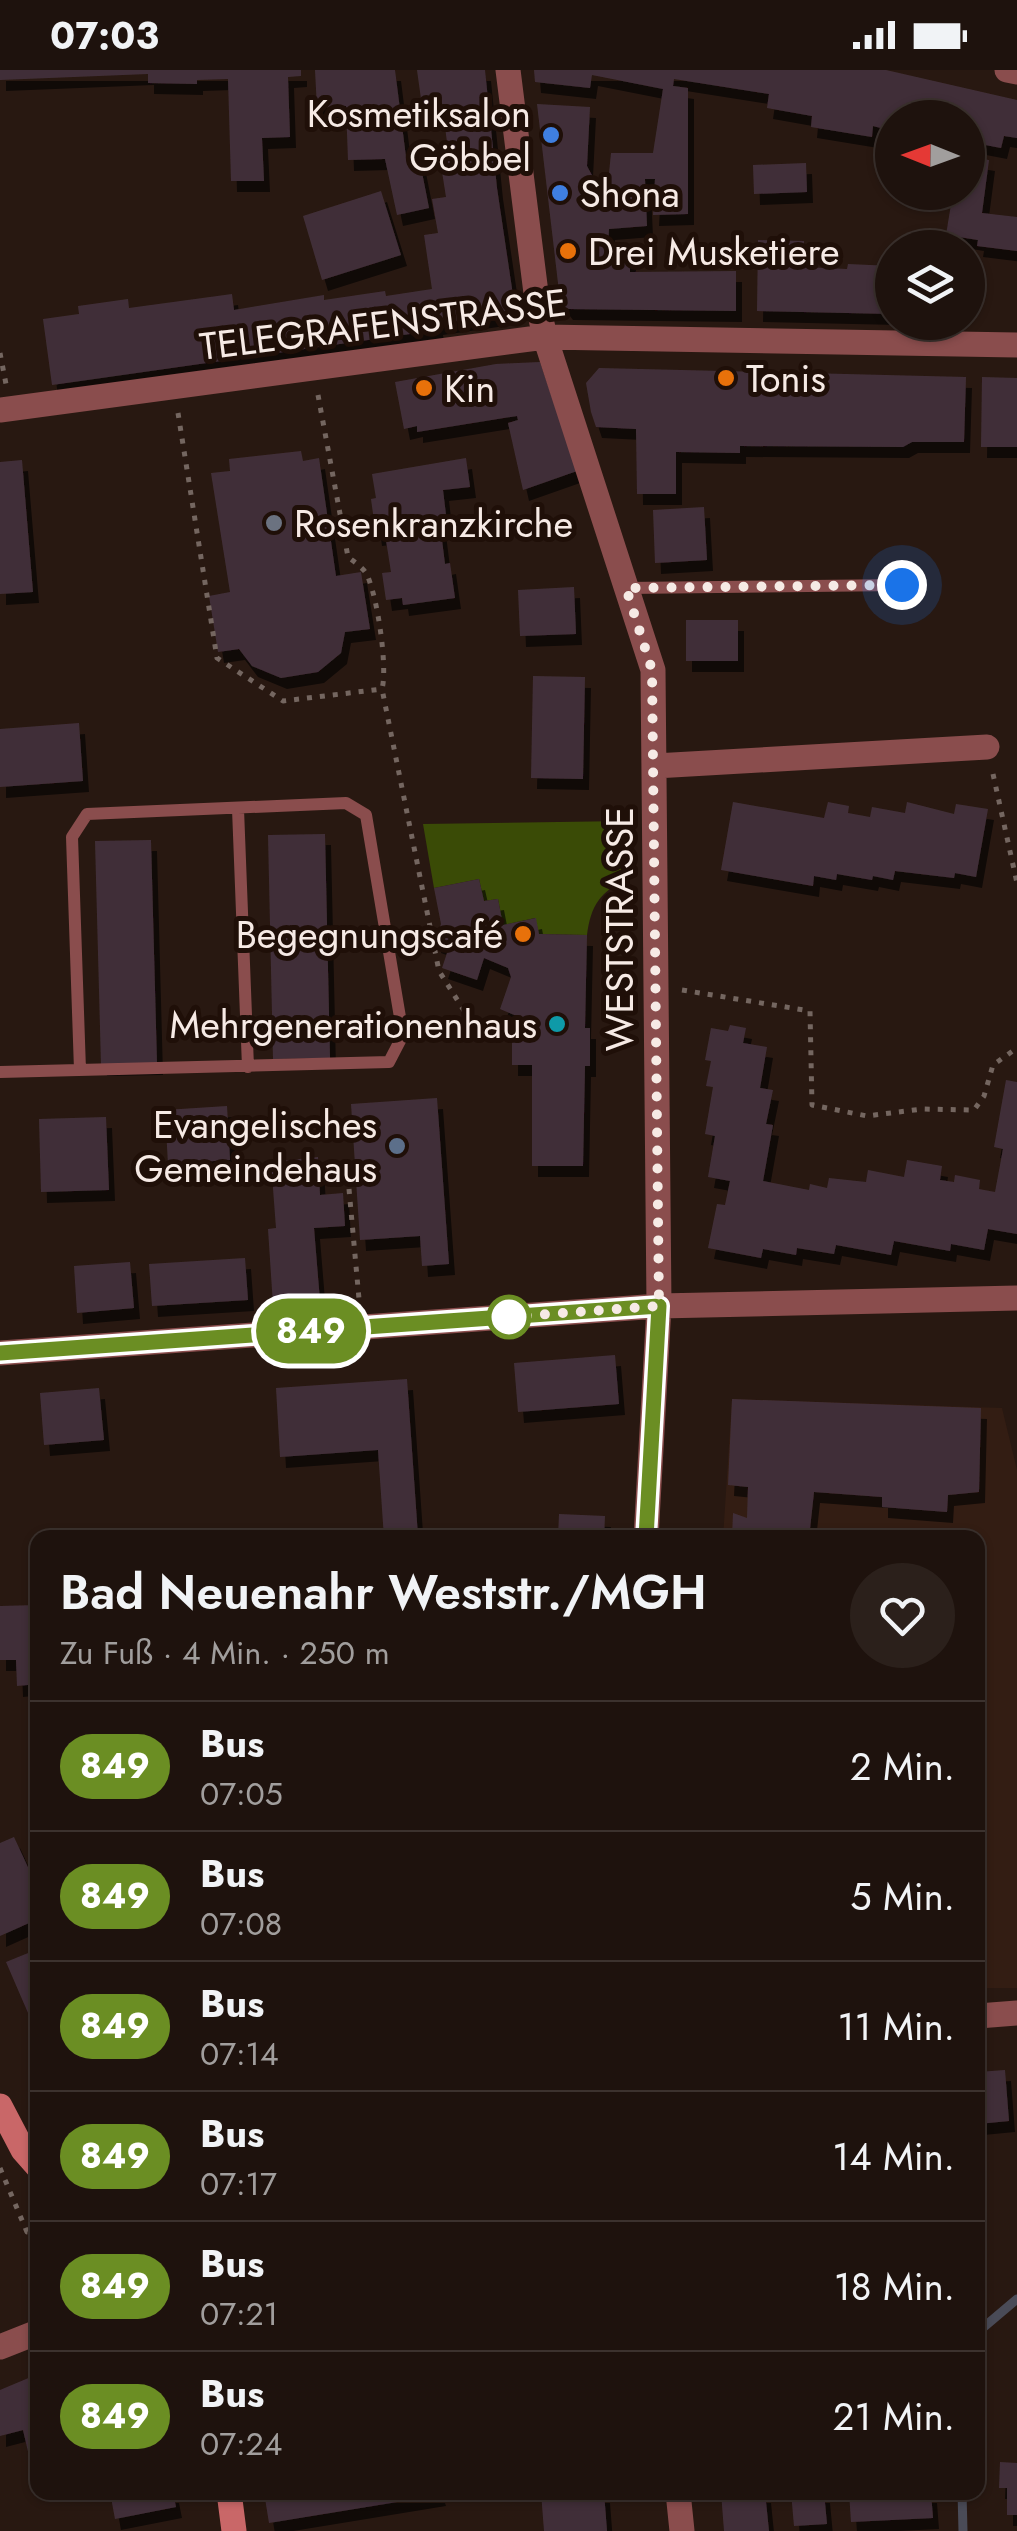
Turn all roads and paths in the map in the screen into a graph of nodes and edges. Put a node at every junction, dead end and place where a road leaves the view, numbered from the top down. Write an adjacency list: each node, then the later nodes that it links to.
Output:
1 (508, 70): 4 (street, WESTSTRASSE)
2 (1007, 70): 3 (street)
3 (1017, 72)
4 (544, 337): 5 (street, TELEGRAFENSTRASSE); 6 (street, TELEGRAFENSTRASSE); 10 (street, WESTSTRASSE)
5 (1017, 345)
6 (313, 367): 7 (street, TELEGRAFENSTRASSE); 11 (path)
7 (173, 386): 8 (street, TELEGRAFENSTRASSE); 11 (path)
8 (0, 410)
9 (902, 585): 10 (lane)
10 (626, 588): 13 (street, WESTSTRASSE)
11 (382, 689): 17 (path)
12 (987, 747): 13 (street); 15 (path)
13 (656, 766): 16 (street, WESTSTRASSE)
14 (238, 809): 19 (lane); 19 (lane); 20 (lane)
15 (1017, 883)
16 (656, 986): 18 (path); 24 (street, WESTSTRASSE)
17 (478, 1031)
18 (1017, 1048)
19 (248, 1067): 20 (lane)
20 (80, 1070): 21 (lane)
21 (0, 1072)
22 (349, 1189): 25 (path)
23 (1017, 1298): 24 (street)
24 (659, 1306): 25 (street); 27 (street, WESTSTRASSE)
25 (361, 1327): 26 (street)
26 (0, 1354)
27 (646, 1530)
28 (1017, 2013): 29 (street)
29 (985, 2015)
30 (0, 2106): 31 (street)
31 (30, 2158)
32 (0, 2168): 33 (path)
33 (30, 2232)
34 (30, 2335): 35 (street)
35 (0, 2347)
36 (230, 2500): 38 (street)
37 (679, 2500): 39 (street)
38 (234, 2531)
39 (682, 2531)

